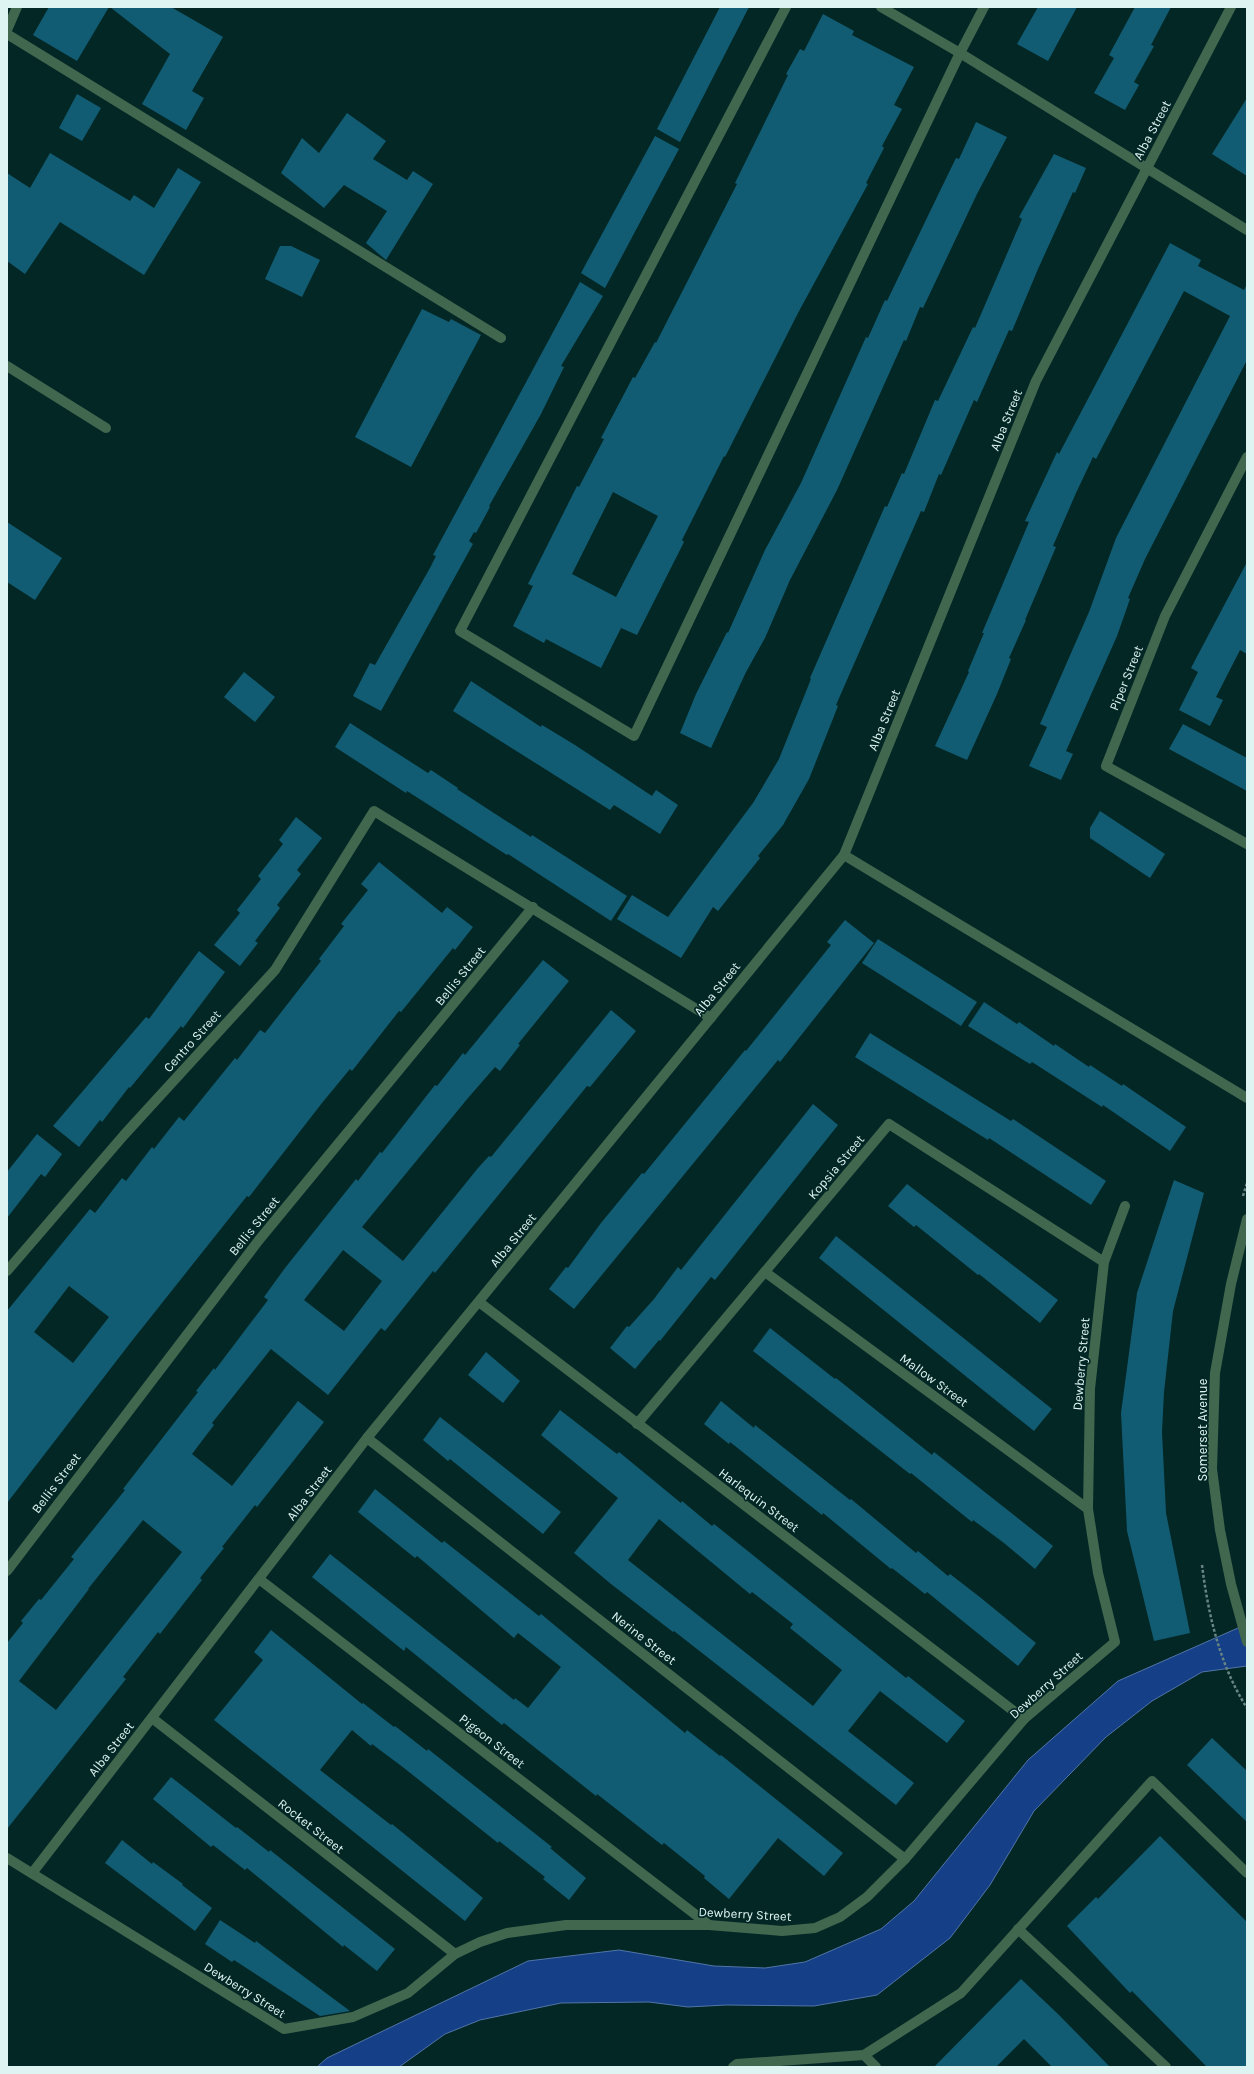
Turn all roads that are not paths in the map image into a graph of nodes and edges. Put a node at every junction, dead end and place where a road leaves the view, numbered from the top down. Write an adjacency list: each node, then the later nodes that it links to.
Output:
1 (17, 7): 6 (street)
2 (786, 7): 8 (street)
3 (881, 7): 8 (street)
4 (984, 7): 8 (street)
5 (1231, 7): 9 (street, Alba Street)
6 (7, 30)
7 (7, 34): 11 (street)
8 (960, 53): 9 (street)
9 (1147, 168): 10 (street); 16 (street, Alba Street)
10 (1247, 230)
11 (501, 338)
12 (7, 366): 13 (street)
13 (106, 428)
14 (1247, 457): 15 (street, Piper Street)
15 (1247, 844)
16 (844, 855): 18 (street, Alba Street); 19 (street)
17 (533, 907): 18 (street); 23 (street, Centro Street); 29 (street, Bellis Street)
18 (711, 1018): 25 (street, Alba Street)
19 (1247, 1098)
20 (1125, 1206): 22 (street, Dewberry Street)
21 (1247, 1219): 31 (street, Somerset Avenue)
22 (1104, 1262): 24 (street, Kopsia Street); 28 (street, Dewberry Street)
23 (7, 1271)
24 (765, 1272): 26 (street, Kopsia Street); 28 (street, Mallow Street)
25 (480, 1302): 26 (street, Harlequin Street); 27 (street, Alba Street)
26 (638, 1424): 33 (street, Harlequin Street)
27 (367, 1438): 30 (street, Alba Street); 35 (street, Nerine Street)
28 (1088, 1508): 33 (street, Dewberry Street)
29 (7, 1571)
30 (259, 1579): 32 (street, Alba Street); 38 (street, Pigeon Street)
31 (1247, 1642)
32 (152, 1718): 36 (street, Alba Street); 40 (street, Rocket Street)
33 (1024, 1719): 35 (street, Dewberry Street)
34 (7, 1858): 36 (street, Dewberry Street)
35 (905, 1859): 38 (street, Dewberry Street)
36 (33, 1872): 40 (street, Dewberry Street)
37 (1247, 1873): 39 (street)
38 (709, 1924): 40 (street, Dewberry Street)
39 (1018, 1929): 41 (street); 44 (street)
40 (455, 1954)
41 (864, 2055): 42 (street); 43 (street)
42 (733, 2067)
43 (876, 2067)
44 (1166, 2067)

